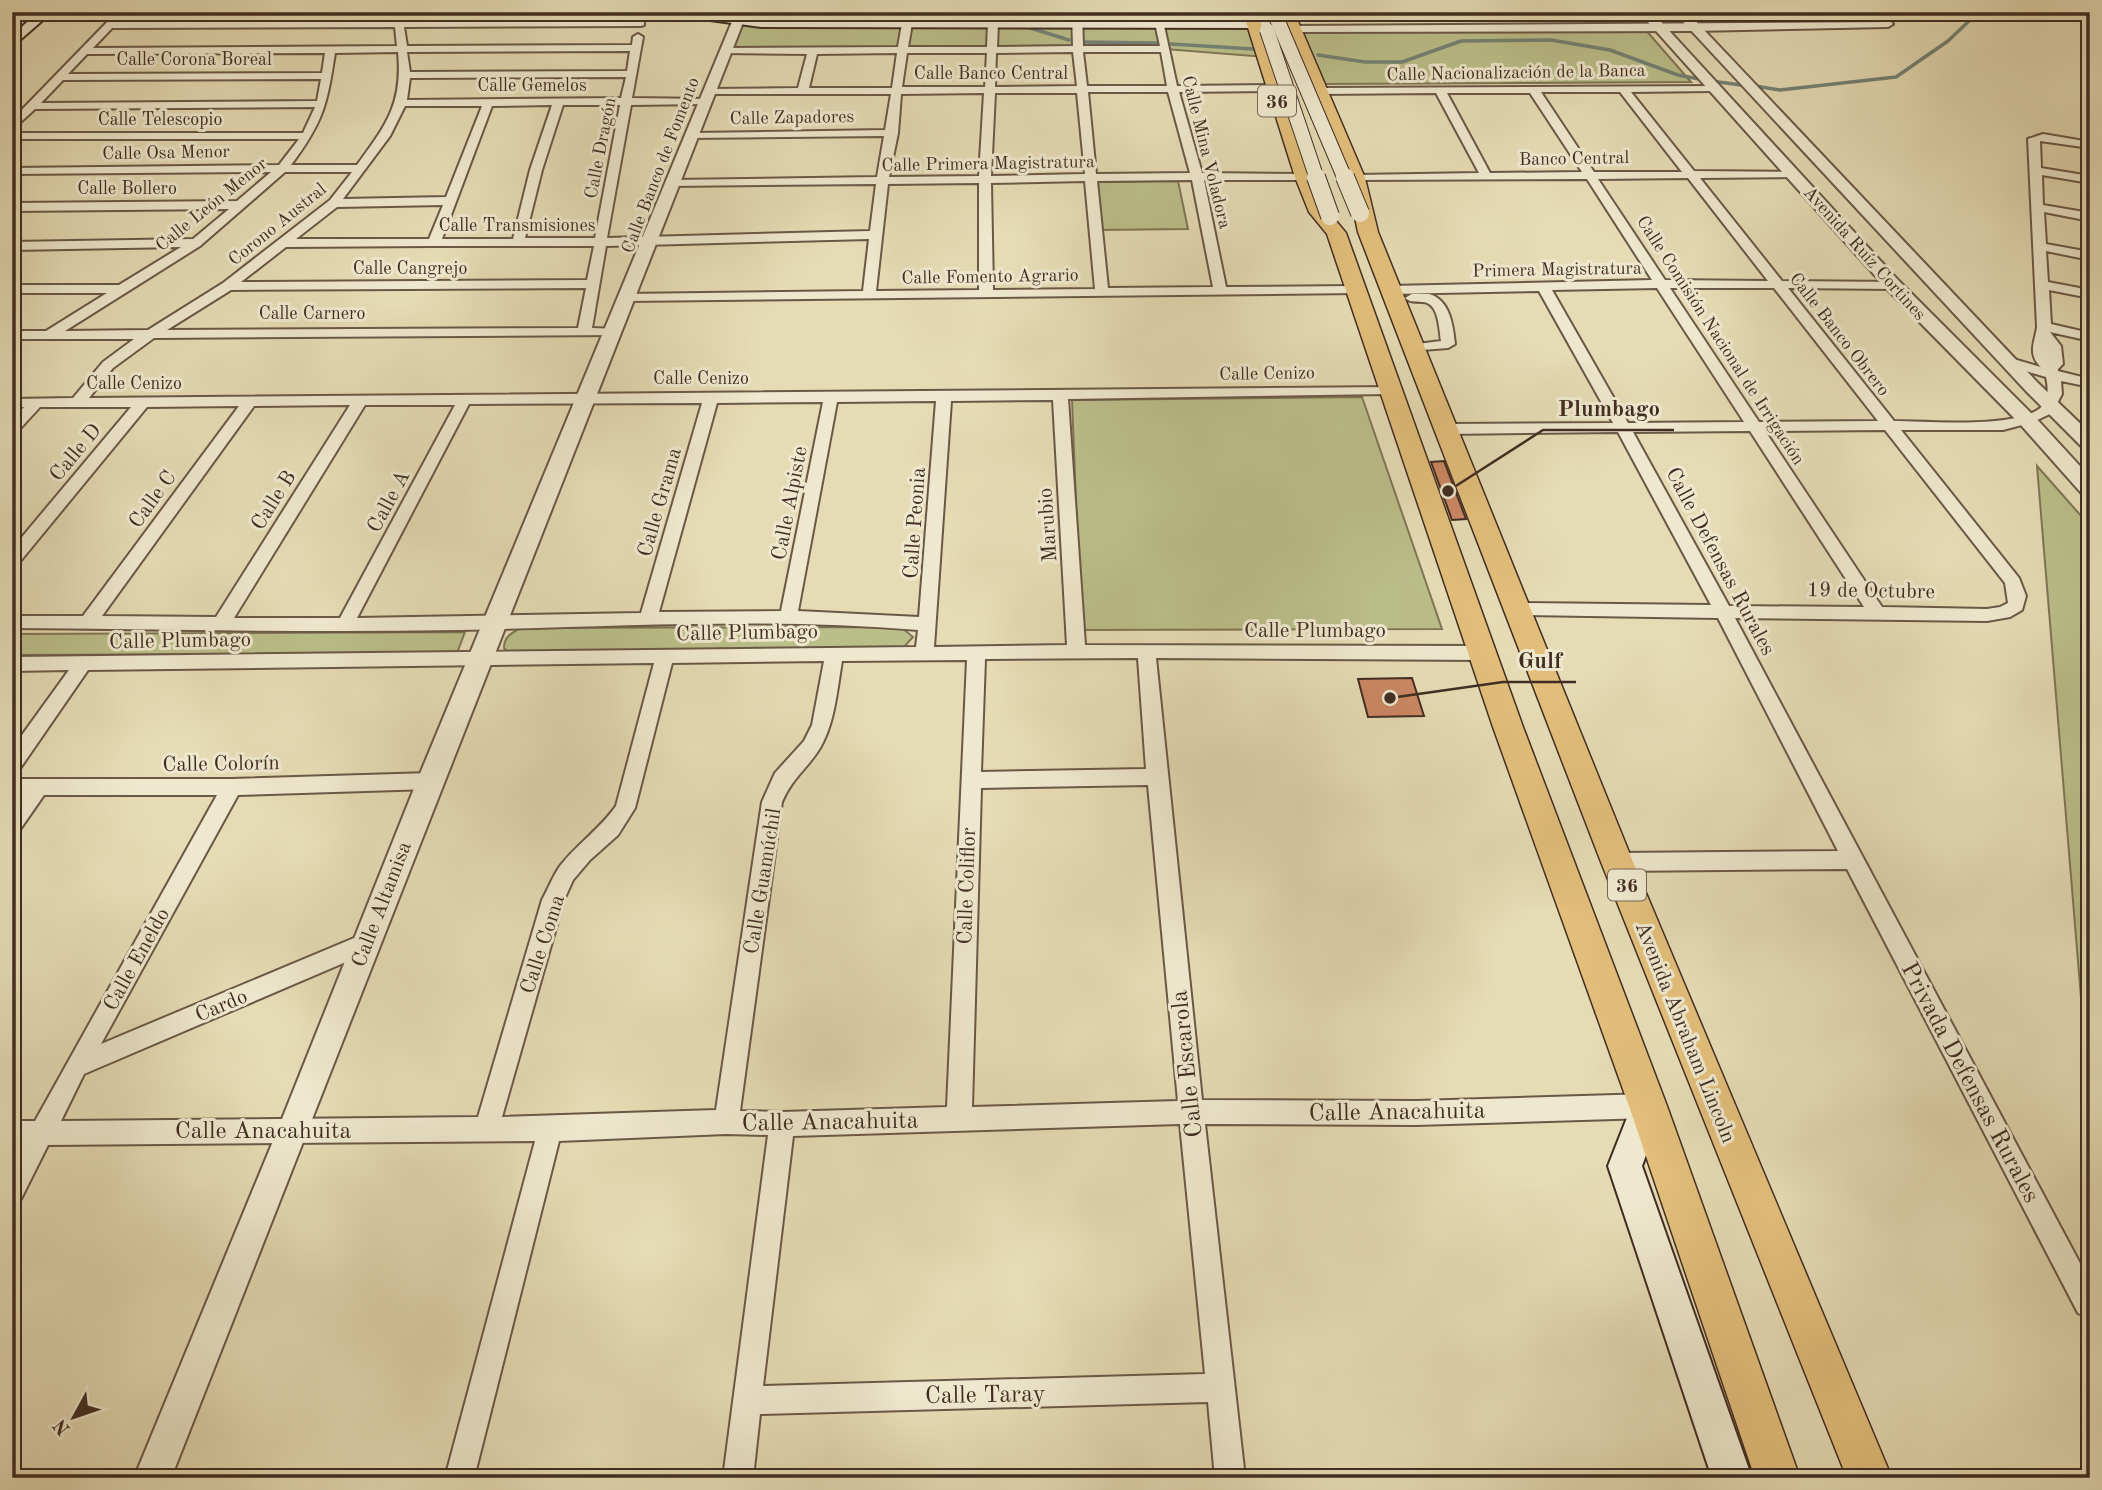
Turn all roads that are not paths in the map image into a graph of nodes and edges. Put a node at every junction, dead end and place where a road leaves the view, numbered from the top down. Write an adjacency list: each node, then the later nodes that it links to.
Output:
1 (46, 12): 26 (main road)
2 (122, 12): 22 (street)
3 (681, 12): 9 (main road)
4 (722, 12): 9 (main road)
5 (1644, 12): 17 (street, Avenida Ruíz Cortines)
6 (1734, 12): 24 (street)
7 (1814, 12): 23 (street)
8 (1859, 12): 20 (street)
9 (739, 16): 13 (main road); 36 (street, Calle Banco de Fomento)
10 (1160, 17): 15 (main road); 18 (main road); 33 (street, Calle Mina Voladora)
11 (399, 18): 12 (street); 22 (street); 29 (street, Corono Austral)
12 (642, 18): 27 (street, Calle Dragón)
13 (908, 18): 14 (main road); 30 (street)
14 (992, 18): 15 (main road); 31 (street)
15 (1077, 18): 32 (street)
16 (1686, 19): 17 (street); 24 (street); 39 (street, Avenida Ruíz Cortines)
17 (1658, 20): 19 (street, Calle Nacionalización de la Banca); 25 (street, Avenida Ruíz Cortines)
18 (1255, 21): 19 (main road); 19 (main road); 42 (main road, 36); 88 (main road, 36, bridge)
19 (1289, 22): 51 (main road, Avenida Abraham Lincoln / 36); 89 (main road, Avenida Abraham Lincoln / 36, bridge)
20 (1863, 24): 21 (street); 23 (street)
21 (1888, 24)
22 (110, 25): 35 (street)
23 (1828, 25): 24 (street)
24 (1749, 27)
25 (1671, 41): 39 (street); 43 (street, Avenida Ruíz Cortines)
26 (12, 43)
27 (636, 48): 29 (street); 37 (street, Calle Dragón)
28 (331, 49): 29 (street); 35 (street); 40 (street, Calle León Menor)
29 (402, 49): 38 (street, Corono Austral)
30 (903, 49): 31 (street); 34 (street); 50 (street)
31 (991, 49): 32 (street); 46 (street)
32 (1078, 49): 33 (street); 47 (street)
33 (1165, 49): 44 (street, Calle Mina Voladora)
34 (814, 50): 36 (street); 52 (street)
35 (86, 51): 41 (street)
36 (725, 51): 53 (street, Calle Banco de Fomento)
37 (632, 74): 38 (street); 57 (street, Calle Dragón)
38 (405, 75): 54 (street, Corono Austral)
39 (1739, 75): 124 (street, Avenida Ruíz Cortines)
40 (328, 76): 41 (street, Calle Corona Boreal); 58 (street, Calle León Menor)
41 (61, 77): 59 (street)
42 (1273, 88): 44 (street, Calle Banco Central); 75 (main road, 36)
43 (1713, 88): 45 (street, Calle Nacionalización de la Banca); 71 (street, Avenida Ruíz Cortines)
44 (1173, 89): 47 (street, Calle Banco Central); 72 (street, Calle Mina Voladora)
45 (1623, 89): 49 (street, Calle Nacionalización de la Banca); 70 (street, Calle Banco Obrero)
46 (989, 90): 47 (street, Calle Banco Central); 50 (street, Calle Banco Central); 78 (street)
47 (1082, 90): 76 (street)
48 (1440, 90): 49 (street, Calle Nacionalización de la Banca); 51 (street, Calle Nacionalización de la Banca); 73 (street)
49 (1534, 90): 74 (street, Calle Comisión Nacional de Irrigación)
50 (897, 91): 52 (street, Calle Banco Central); 61 (street)
51 (1320, 91): 77 (main road, Avenida Abraham Lincoln / 36)
52 (803, 92): 53 (street, Calle Banco Central)
53 (707, 97): 57 (street, Calle Gemelos); 64 (street, Calle Banco de Fomento)
54 (401, 103): 55 (street, Calle Gemelos); 67 (street, Corono Austral)
55 (488, 103): 56 (street, Calle Gemelos); 82 (street)
56 (558, 103): 57 (street, Calle Gemelos); 92 (street)
57 (627, 103): 93 (street, Calle Dragón)
58 (322, 104): 59 (street); 63 (street, Calle León Menor)
59 (31, 106): 60 (street)
60 (12, 127)
61 (892, 133): 64 (street, Calle Zapadores); 80 (street)
62 (12, 136): 63 (street, Calle Telescopio)
63 (307, 136): 66 (street, Calle León Menor)
64 (693, 136): 81 (street, Calle Banco de Fomento)
65 (2090, 145): 68 (street)
66 (283, 168): 67 (street, Calle Osa Menor); 69 (street, Calle Osa Menor); 84 (street, Calle León Menor)
67 (362, 168): 83 (street, Corono Austral)
68 (2034, 170): 79 (street); 86 (street)
69 (12, 171)
70 (1692, 174): 71 (street, Banco Central); 74 (street, Banco Central); 102 (street, Calle Banco Obrero)
71 (1793, 174): 104 (street, Avenida Ruíz Cortines)
72 (1197, 176): 75 (street, Calle Primera Magistratura); 76 (street, Calle Primera Magistratura); 109 (street, Calle Mina Voladora)
73 (1486, 176): 74 (street, Banco Central); 77 (street, Banco Central)
74 (1589, 176): 101 (street, Calle Comisión Nacional de Irrigación)
75 (1304, 177): 88 (main road, 36)
76 (1092, 178): 78 (street, Calle Primera Magistratura); 111 (street)
77 (1356, 178): 89 (main road, Avenida Abraham Lincoln / 36)
78 (985, 180): 80 (street, Calle Primera Magistratura); 112 (street)
79 (2090, 180)
80 (882, 182): 81 (street, Calle Primera Magistratura); 90 (street)
81 (672, 184): 91 (street, Calle Banco de Fomento)
82 (450, 201): 83 (street); 96 (street)
83 (334, 203): 95 (street, Corono Austral)
84 (242, 205): 85 (street, Calle Bollero); 94 (street, Calle León Menor)
85 (12, 207)
86 (2037, 207): 87 (street); 98 (street)
87 (2090, 217)
88 (1333, 224): 110 (main road, 36)
89 (1368, 232): 113 (main road, Avenida Abraham Lincoln / 36)
90 (876, 234): 91 (street, Calle Transmisiones); 114 (street)
91 (651, 240): 93 (street, Calle Transmisiones); 116 (street, Calle Banco de Fomento)
92 (518, 242): 93 (street, Calle Transmisiones); 96 (street, Calle Transmisiones)
93 (599, 242): 100 (street, Calle Dragón)
94 (196, 243): 97 (street); 108 (street, Calle León Menor)
95 (283, 243): 96 (street, Calle Transmisiones); 105 (street, Corono Austral)
96 (434, 243)
97 (12, 246)
98 (2039, 246): 99 (street); 103 (street)
99 (2090, 256)
100 (592, 284): 105 (street, Calle Cangrejo); 118 (street, Calle Dragón)
101 (1662, 284): 102 (street, Primera Magistratura); 106 (street, Primera Magistratura); 143 (street, Calle Comisión Nacional de Irrigación)
102 (1777, 284): 104 (street, Primera Magistratura); 142 (street, Calle Banco Obrero)
103 (2040, 284): 115 (street); 117 (street)
104 (1893, 285): 141 (street, Avenida Ruíz Cortines)
105 (229, 286): 120 (street, Corono Austral)
106 (1543, 286): 113 (street, Primera Magistratura); 144 (street, Calle Defensas Rurales)
107 (12, 289): 108 (street)
108 (126, 289): 121 (street, Calle León Menor)
109 (1220, 290): 110 (street, Calle Fomento Agrario); 111 (street, Calle Fomento Agrario)
110 (1354, 290): 127 (main road, 36)
111 (1102, 291): 112 (street, Calle Fomento Agrario)
112 (986, 292): 114 (street, Calle Fomento Agrario)
113 (1392, 294): 146 (main road, Avenida Abraham Lincoln / 36)
114 (869, 295): 116 (street, Calle Fomento Agrario)
115 (2090, 295)
116 (628, 297): 119 (street, Calle Banco de Fomento)
117 (2044, 331): 123 (street); 125 (street)
118 (584, 332): 119 (street, Calle Carnero); 120 (street, Calle Carnero)
119 (613, 332): 132 (street, Calle Altamisa)
120 (153, 333): 121 (street, Calle Carnero); 135 (street, Corono Austral)
121 (49, 334): 122 (street, Calle Carnero)
122 (12, 335)
123 (2090, 337)
124 (2010, 362): 125 (street); 140 (street, Avenida Ruíz Cortines)
125 (2051, 371): 126 (street); 140 (street)
126 (2090, 383)
127 (1390, 390): 128 (street, Calle Cenizo); 166 (main road, 36)
128 (1060, 396): 131 (street, Calle Cenizo); 162 (street, Marubio)
129 (711, 397): 130 (street, Calle Cenizo); 132 (street, Calle Cenizo); 155 (street, Calle Grama)
130 (831, 397): 131 (street, Calle Cenizo); 154 (street, Calle Alpiste)
131 (944, 397): 161 (street, Calle Peonia)
132 (587, 398): 133 (street, Calle Cenizo); 160 (street, Calle Altamisa)
133 (465, 399): 134 (street, Calle Cenizo); 159 (street, Calle A)
134 (360, 401): 136 (street, Calle Cenizo); 156 (street, Calle B)
135 (78, 402): 138 (street, Calle Cenizo); 139 (street, Calle Cenizo)
136 (249, 402): 139 (street, Calle Cenizo); 158 (street, Calle C)
137 (12, 403): 138 (street, Calle Cenizo)
138 (36, 403): 145 (street)
139 (142, 403): 149 (street, Calle D)
140 (2051, 404): 141 (street); 147 (street, Avenida Ruíz Cortines)
141 (2027, 420): 142 (street); 148 (street, Avenida Ruíz Cortines)
142 (1888, 426): 143 (street); 150 (street, Calle Banco Obrero)
143 (1754, 427): 144 (street); 152 (street, Calle Comisión Nacional de Irrigación)
144 (1623, 428): 146 (street); 153 (street, Calle Defensas Rurales)
145 (12, 429)
146 (1447, 429): 151 (main road, Avenida Abraham Lincoln / 36)
147 (2090, 444)
148 (2090, 489)
149 (12, 560)
150 (2016, 606): 152 (street, 19 de Octubre)
151 (1517, 609): 153 (street, 19 de Octubre); 181 (main road, Avenida Abraham Lincoln / 36)
152 (1876, 612): 153 (street, 19 de Octubre)
153 (1724, 613): 180 (street, Calle Defensas Rurales)
154 (788, 618): 155 (street, Calle Plumbago); 161 (street, Calle Plumbago)
155 (648, 620): 160 (street, Calle Plumbago)
156 (223, 621): 158 (street, Calle Plumbago); 159 (street, Calle Plumbago)
157 (12, 622): 158 (street, Calle Plumbago)
158 (88, 622)
159 (346, 623): 160 (street, Calle Plumbago)
160 (495, 623): 169 (street, Calle Altamisa)
161 (927, 624): 164 (street, Calle Peonia)
162 (1076, 651): 163 (street, Calle Plumbago); 165 (street, Calle Plumbago)
163 (1146, 651): 166 (street, Calle Plumbago); 173 (street, Calle Escarola)
164 (925, 653): 165 (street, Calle Plumbago); 167 (street, Calle Plumbago)
165 (976, 653): 174 (street, Calle Coliflor)
166 (1483, 653): 184 (main road, 36)
167 (834, 654): 168 (street, Calle Plumbago); 187 (street, Calle Guamúchil)
168 (665, 656): 169 (street, Calle Plumbago); 190 (street, Calle Coma)
169 (481, 660): 171 (street, Calle Plumbago); 175 (street, Calle Altamisa)
170 (12, 664): 171 (street, Calle Plumbago)
171 (82, 665): 172 (street)
172 (12, 765)
173 (1158, 777): 174 (street); 185 (street, Calle Escarola)
174 (971, 780): 186 (street, Calle Coliflor)
175 (430, 781): 177 (street, Calle Colorín); 182 (street, Calle Altamisa)
176 (12, 787): 178 (street, Calle Colorín)
177 (232, 787): 178 (street, Calle Colorín); 183 (street, Calle Eneldo)
178 (38, 788): 179 (street)
179 (12, 825)
180 (1854, 860): 181 (street); 195 (street, Privada Defensas Rurales)
181 (1617, 862): 204 (main road, Avenida Abraham Lincoln / 36)
182 (366, 943): 183 (street, Cardo); 189 (street, Calle Altamisa)
183 (76, 1066): 192 (street, Calle Eneldo)
184 (1648, 1106): 185 (street, Calle Anacahuita); 202 (main road); 203 (main road, 36)
185 (1190, 1112): 186 (street, Calle Anacahuita); 196 (street, Calle Escarola)
186 (959, 1119): 188 (street, Calle Anacahuita)
187 (726, 1122): 188 (street, Calle Anacahuita); 191 (street, Calle Anacahuita)
188 (782, 1124): 197 (street)
189 (294, 1129): 190 (street, Calle Anacahuita); 192 (street, Calle Anacahuita); 198 (street, Calle Altamisa)
190 (487, 1129): 191 (street, Calle Anacahuita)
191 (550, 1129): 199 (street)
192 (44, 1132): 193 (street, Calle Anacahuita); 194 (street, Calle Eneldo)
193 (12, 1133)
194 (12, 1190)
195 (2087, 1304)
196 (1221, 1388): 197 (street, Calle Taray); 201 (street, Calle Escarola)
197 (749, 1400): 200 (street)
198 (152, 1478)
199 (460, 1478)
200 (738, 1478)
201 (1230, 1478)
202 (1732, 1478)
203 (1778, 1478)
204 (1870, 1478)

